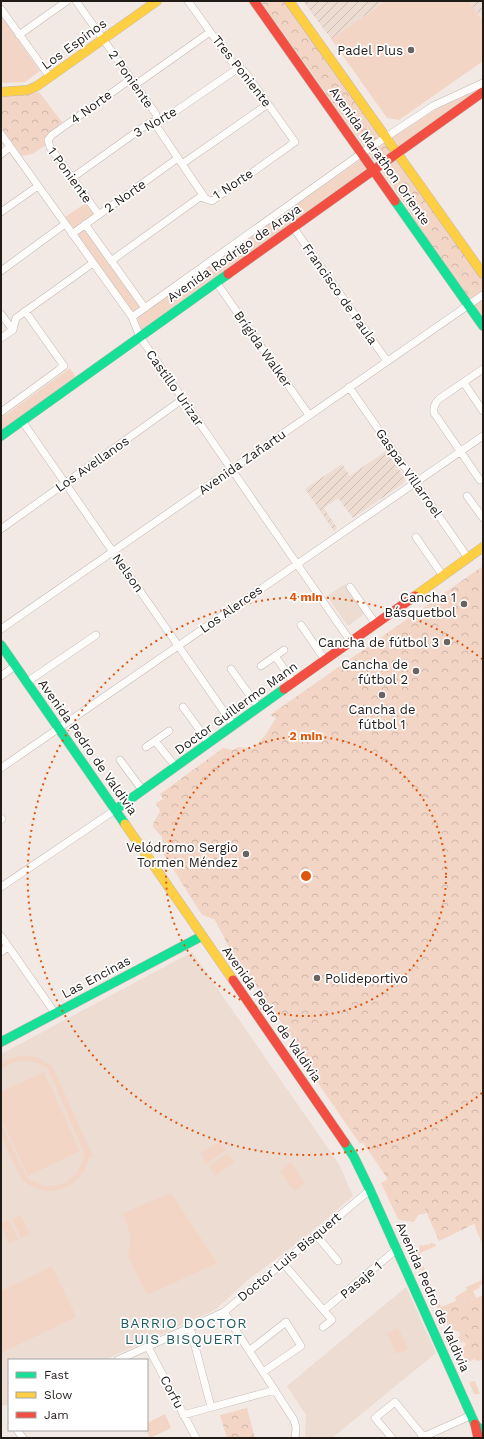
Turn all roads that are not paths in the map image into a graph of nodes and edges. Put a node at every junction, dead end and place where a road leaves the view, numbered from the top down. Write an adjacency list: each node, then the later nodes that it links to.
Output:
1 (67, 1): 9 (street)
2 (76, 1): 10 (street, 2 Poniente)
3 (156, 1): 10 (main road, Los Espinos)
4 (188, 1): 8 (street, Tres Poniente)
5 (254, 1): 24 (main road, Avenida Marathon Oriente)
6 (288, 1): 21 (main road, Avenida Marathon Oriente)
7 (1, 9): 9 (street)
8 (210, 32): 11 (street, Tres Poniente); 13 (street, 4 Norte)
9 (20, 35): 12 (street)
10 (103, 39): 12 (main road, Los Espinos); 13 (street, 2 Poniente)
11 (240, 68): 17 (street, Tres Poniente); 18 (street, 3 Norte)
12 (50, 77): 15 (main road, Los Espinos)
13 (133, 82): 18 (street, 2 Poniente); 20 (street, 4 Norte)
14 (483, 83): 21 (street)
15 (2, 91)
16 (482, 94): 25 (main road, Avenida Rodrigo de Araya)
17 (268, 104): 22 (street, Tres Poniente); 27 (street, 2 Norte)
18 (156, 120): 27 (street, 2 Poniente); 29 (street, 3 Norte)
19 (1, 134): 23 (street, Castillo Urizar)
20 (52, 136): 29 (street, 1 Poniente)
21 (385, 137): 24 (street); 25 (main road, Avenida Marathon Oriente)
22 (295, 142): 31 (street, 1 Norte)
23 (10, 147): 26 (street); 30 (street, Castillo Urizar)
24 (362, 153): 28 (main road, Avenida Marathon Oriente); 45 (street)
25 (397, 153): 28 (main road, Avenida Rodrigo de Araya); 41 (main road, Avenida Marathon Oriente)
26 (1, 154)
27 (180, 161): 31 (street, 2 Poniente); 33 (street, 2 Norte)
28 (374, 170): 36 (main road, Avenida Rodrigo de Araya); 44 (main road, Avenida Marathon Oriente)
29 (72, 178): 33 (street, 1 Poniente)
30 (38, 186): 32 (street); 34 (street, Castillo Urizar)
31 (205, 198): 38 (street, 1 Norte)
32 (1, 212)
33 (99, 215): 35 (street, 2 Norte)
34 (65, 224): 37 (street, Castillo Urizar); 40 (street)
35 (85, 224): 37 (street, 2 Norte); 38 (street)
36 (293, 227): 42 (main road, Avenida Rodrigo de Araya); 53 (street, Francisco de Paula)
37 (72, 234): 39 (street, Castillo Urizar)
38 (111, 261): 45 (street)
39 (93, 263): 46 (street); 48 (street, Castillo Urizar)
40 (1, 271)
41 (483, 274)
42 (216, 282): 51 (main road, Avenida Rodrigo de Araya); 60 (street, Brígida Walker)
43 (483, 295): 44 (street, Avenida Zañartu)
44 (469, 305): 49 (main road, Avenida Marathon Oriente); 53 (street, Avenida Zañartu)
45 (145, 308): 48 (street)
46 (25, 311): 50 (street); 59 (street)
47 (1, 314): 50 (street)
48 (132, 317): 51 (street, Castillo Urizar)
49 (483, 326)
50 (13, 330): 52 (street)
51 (140, 337): 57 (street, Castillo Urizar); 61 (main road, Avenida Rodrigo de Araya)
52 (1, 338)
53 (387, 361): 56 (street, Avenida Zañartu)
54 (483, 369): 55 (street)
55 (464, 383): 58 (street); 64 (street)
56 (349, 387): 60 (street, Avenida Zañartu); 67 (street, Gaspar Villarroel)
57 (183, 399): 65 (street, Castillo Urizar); 68 (street, Los Avellanos)
58 (483, 411)
59 (1, 412)
60 (309, 415): 65 (street, Avenida Zañartu)
61 (22, 420): 62 (main road, Avenida Rodrigo de Araya); 68 (street, Nelson)
62 (1, 436)
63 (483, 436): 64 (street, Los Alerces)
64 (460, 451): 66 (street); 67 (street, Los Alerces)
65 (232, 469): 74 (street, Avenida Zañartu); 76 (street, Castillo Urizar)
66 (480, 480)
67 (415, 482): 75 (street, Gaspar Villarroel); 76 (street, Los Alerces)
68 (65, 483): 71 (street, Los Avellanos); 74 (street, Nelson)
69 (467, 496): 70 (street)
70 (483, 518)
71 (1, 529)
72 (416, 537): 77 (street)
73 (483, 547): 75 (main road, Doctor Guillermo Mann)
74 (113, 551): 81 (street, Avenida Zañartu); 85 (street, Nelson)
75 (468, 558): 77 (main road, Doctor Guillermo Mann)
76 (297, 564): 83 (street, Castillo Urizar); 85 (street, Los Alerces)
77 (443, 576): 79 (main road, Doctor Guillermo Mann)
78 (350, 587): 79 (street)
79 (376, 624): 83 (main road, Doctor Guillermo Mann)
80 (301, 626): 88 (street)
81 (1, 629)
82 (96, 635): 93 (street)
83 (351, 642): 88 (main road, Doctor Guillermo Mann)
84 (1, 645): 89 (main road, Avenida Pedro de Valdivia)
85 (178, 645): 97 (street, Nelson); 98 (street, Los Alerces)
86 (284, 650): 87 (street)
87 (275, 656): 90 (street); 94 (street)
88 (325, 660): 94 (main road, Doctor Guillermo Mann)
89 (15, 666): 92 (street); 93 (main road, Avenida Pedro de Valdivia)
90 (261, 666)
91 (231, 669): 96 (street)
92 (1, 676)
93 (26, 682): 98 (main road, Avenida Pedro de Valdivia)
94 (294, 682): 96 (main road, Doctor Guillermo Mann)
95 (183, 707): 101 (street)
96 (259, 708): 97 (main road, Doctor Guillermo Mann)
97 (234, 726): 101 (main road, Doctor Guillermo Mann)
98 (58, 728): 105 (street, Los Alerces); 107 (main road, Avenida Pedro de Valdivia)
99 (168, 731): 100 (street)
100 (155, 740): 102 (street); 104 (street)
101 (209, 743): 104 (main road, Doctor Guillermo Mann)
102 (146, 747)
103 (120, 760): 106 (street)
104 (176, 767): 106 (main road, Doctor Guillermo Mann)
105 (1, 768)
106 (143, 791): 107 (main road, Doctor Guillermo Mann)
107 (115, 810): 108 (street, Doctor Guillermo Mann); 110 (main road, Avenida Pedro de Valdivia)
108 (1, 887)
109 (1, 936): 111 (street)
110 (202, 936): 113 (main road, Las Encinas); 115 (main road, Avenida Pedro de Valdivia)
111 (8, 947): 112 (street); 113 (street)
112 (1, 952)
113 (55, 1014): 114 (main road, Las Encinas)
114 (1, 1042)
115 (370, 1190): 116 (street, Doctor Luis Bisquert); 117 (main road, Avenida Pedro de Valdivia)
116 (316, 1235): 118 (street); 119 (street, Doctor Luis Bisquert)
117 (397, 1249): 120 (street, Pasaje 1); 131 (main road, Avenida Pedro de Valdivia)
118 (338, 1261)
119 (282, 1262): 120 (street); 121 (street, Doctor Luis Bisquert)
120 (324, 1310): 123 (street)
121 (224, 1312): 122 (street, Doctor Luis Bisquert); 125 (street)
122 (190, 1327): 124 (street, Doctor Luis Bisquert); 129 (street)
123 (323, 1327)
124 (148, 1347): 126 (street, Doctor Luis Bisquert); 130 (street, Corfu)
125 (249, 1351): 127 (street); 127 (street)
126 (120, 1359)
127 (263, 1372): 128 (street)
128 (274, 1390): 129 (street); 135 (street)
129 (211, 1407): 130 (street)
130 (183, 1415): 134 (street, Corfu)
131 (474, 1419): 132 (main road, Avenida Pedro de Valdivia); 133 (street); 137 (main road, Avenida Pedro de Valdivia)
132 (483, 1433)
133 (422, 1437): 136 (street)
134 (196, 1438)
135 (295, 1438)
136 (392, 1438)
137 (478, 1438)

